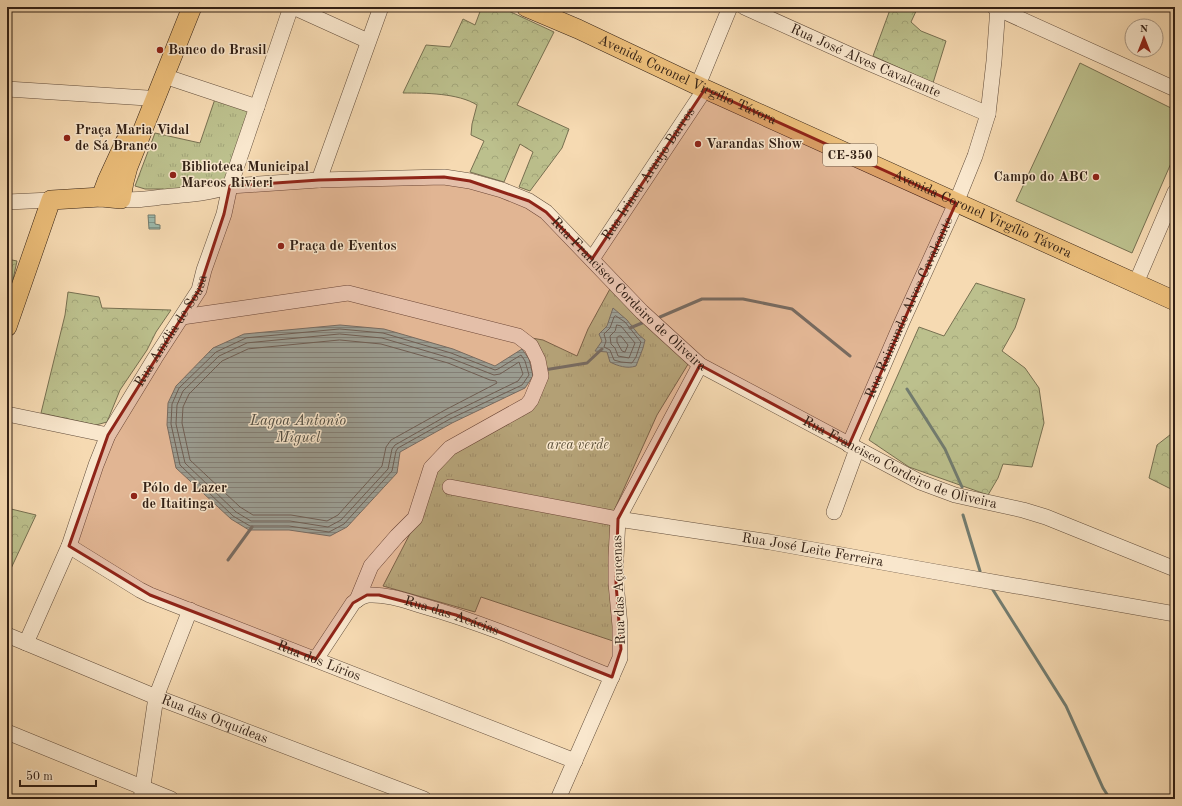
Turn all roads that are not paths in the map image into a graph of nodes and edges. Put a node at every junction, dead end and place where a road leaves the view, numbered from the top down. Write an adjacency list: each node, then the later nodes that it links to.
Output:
1 (192, 7): 13 (main road)
2 (292, 7): 9 (street); 14 (street, Rua Amélia de Sousa)
3 (381, 7): 9 (street)
4 (526, 7): 8 (main road, Avenida Coronel Virgílio Távora / CE-350)
5 (730, 7): 10 (street, Rua Irineu Araujo Barros)
6 (744, 7): 15 (street, Rua José Alves Cavalcante)
7 (996, 8): 11 (street); 15 (street, Rua Raimundo Alves Cavalcante)
8 (553, 12): 10 (main road, Avenida Coronel Virgílio Távora / CE-350)
9 (368, 41): 16 (street)
10 (702, 87): 23 (main road, Avenida Coronel Virgílio Távora / CE-350); 24 (street, Rua Irineu Araujo Barros)
11 (1175, 89)
12 (7, 90): 13 (street)
13 (156, 90): 14 (street); 18 (main road); 20 (main road)
14 (256, 107): 17 (street, Rua Amélia de Sousa)
15 (988, 114): 23 (street, Rua Raimundo Alves Cavalcante)
16 (319, 180): 17 (street, Rua Francisco Cordeiro de Oliveira); 24 (street, Rua Francisco Cordeiro de Oliveira)
17 (230, 186): 20 (street, Rua Francisco Cordeiro de Oliveira); 27 (street, Rua Amélia de Sousa)
18 (101, 197): 20 (main road, Rua Francisco Cordeiro de Oliveira); 21 (main road, Rua Francisco Cordeiro de Oliveira)
19 (1174, 198): 25 (street)
20 (121, 199)
21 (51, 200): 22 (street); 28 (main road)
22 (7, 202)
23 (956, 203): 25 (main road, Avenida Coronel Virgílio Távora / CE-350); 32 (street, Rua Raimundo Alves Cavalcante)
24 (592, 259): 29 (street, Rua Francisco Cordeiro de Oliveira)
25 (1136, 283): 26 (main road, Avenida Coronel Virgílio Távora / CE-350)
26 (1175, 301)
27 (182, 317): 31 (street, Rua Amélia de Sousa); 38 (street)
28 (7, 327)
29 (700, 365): 32 (street, Rua Francisco Cordeiro de Oliveira); 35 (street, Rua das Açucenas)
30 (7, 414): 31 (street)
31 (108, 436): 36 (street, Rua Amélia de Sousa)
32 (853, 447): 34 (street, Rua Raimundo Alves Cavalcante); 37 (street, Rua Francisco Cordeiro de Oliveira)
33 (450, 487): 35 (street, Rua José Leite Ferreira)
34 (834, 512)
35 (618, 520): 40 (street, Rua José Leite Ferreira); 44 (street, Rua das Açucenas)
36 (69, 546): 39 (street, Rua dos Lírios); 42 (street, Rua Amélia de Sousa)
37 (1175, 569)
38 (357, 600): 43 (street); 44 (street, Rua das Acácias)
39 (190, 610): 43 (street, Rua dos Lírios); 45 (street)
40 (1175, 614)
41 (7, 635): 42 (street, Rua das Orquídeas)
42 (26, 643): 45 (street, Rua das Orquídeas)
43 (316, 659): 47 (street, Rua dos Lírios)
44 (612, 677): 47 (street, Rua das Açucenas)
45 (156, 697): 48 (street); 50 (street, Rua das Orquídeas)
46 (7, 732): 48 (street)
47 (575, 761): 51 (street, Rua das Açucenas)
48 (142, 793): 49 (street)
49 (171, 799)
50 (424, 799)
51 (558, 799)

